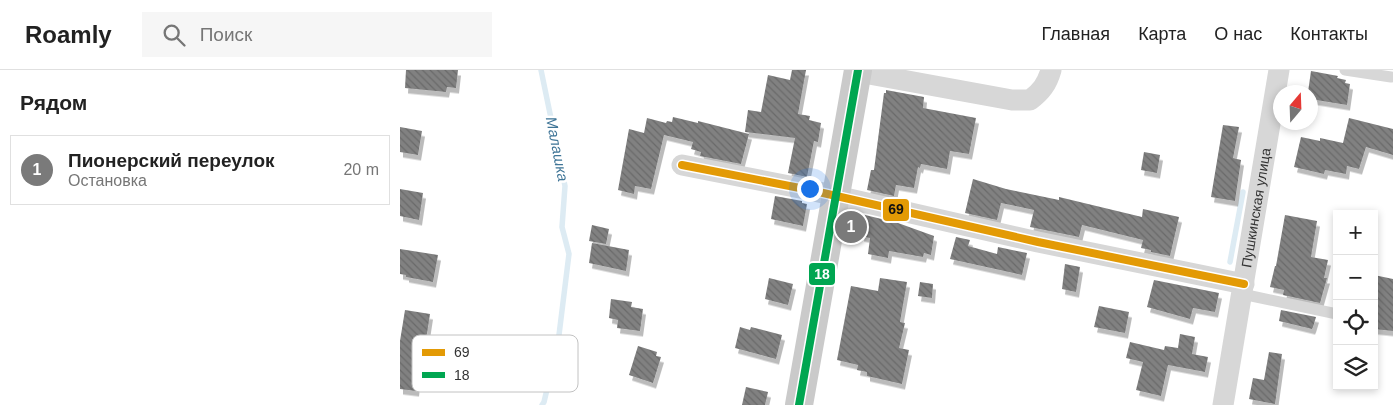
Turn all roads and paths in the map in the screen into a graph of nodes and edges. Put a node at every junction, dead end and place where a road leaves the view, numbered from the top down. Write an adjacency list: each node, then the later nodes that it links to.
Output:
1 (1051, 70): 4 (street)
2 (1279, 70): 8 (street, Пушкинская улица)
3 (1345, 70): 5 (lane)
4 (858, 71): 7 (main road)
5 (1391, 77)
6 (682, 165): 7 (street)
7 (836, 197): 8 (street); 10 (main road)
8 (1243, 289): 9 (lane); 11 (street, Пушкинская улица)
9 (1333, 313)
10 (799, 405)
11 (1223, 405)

